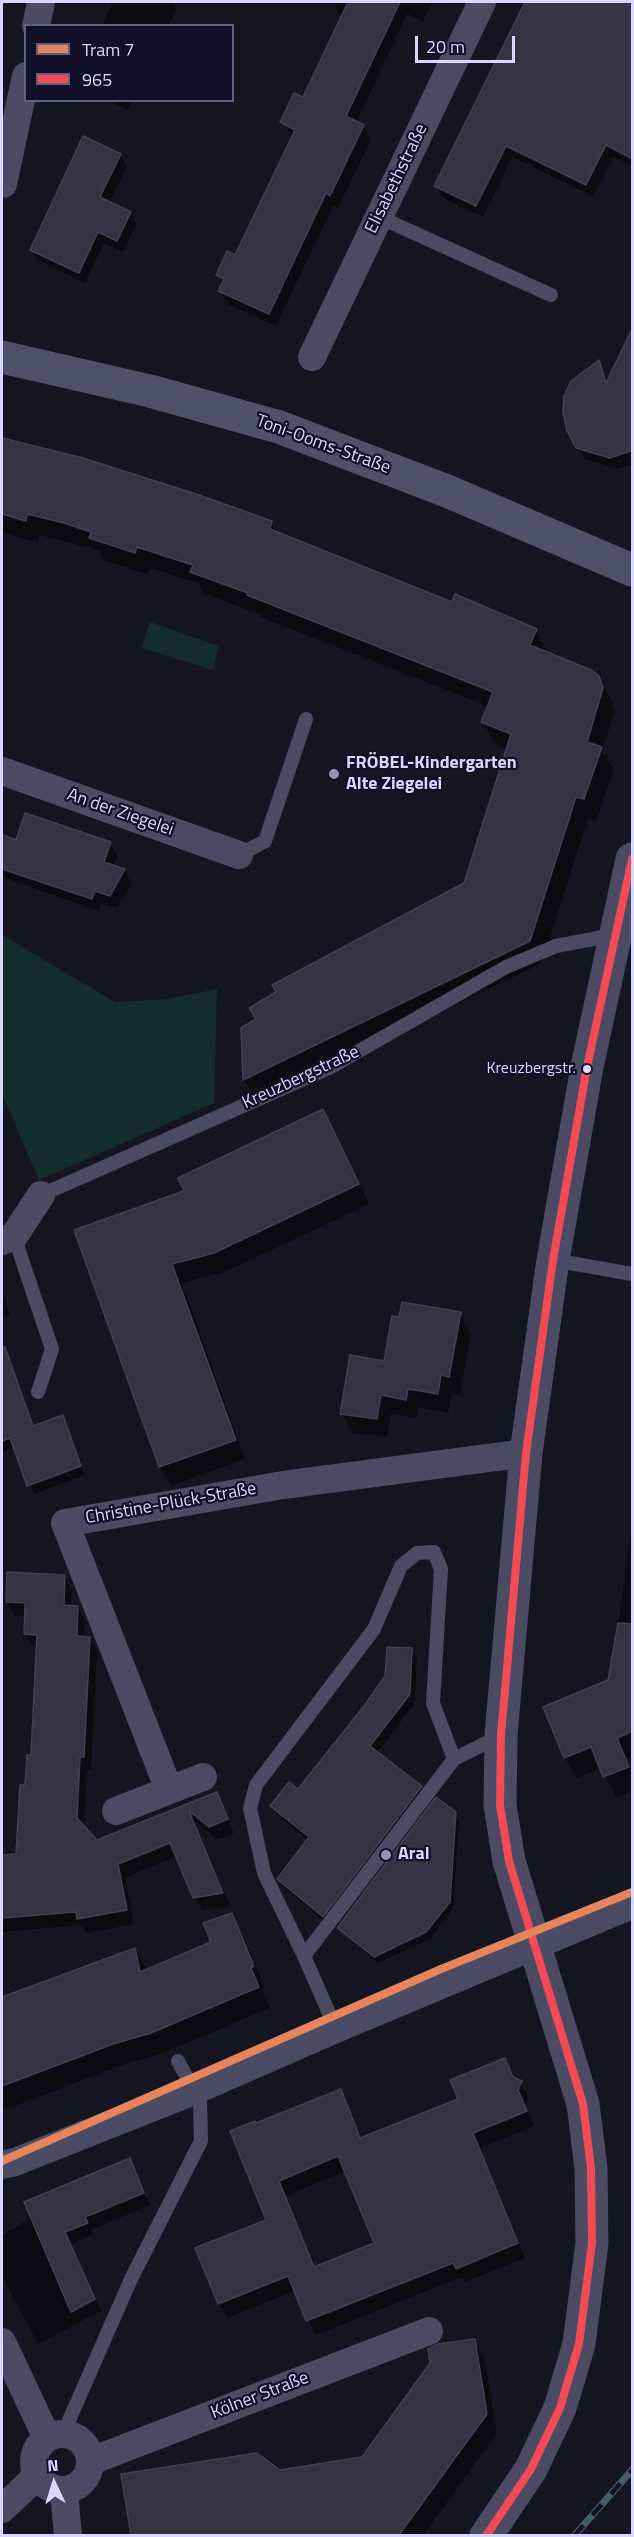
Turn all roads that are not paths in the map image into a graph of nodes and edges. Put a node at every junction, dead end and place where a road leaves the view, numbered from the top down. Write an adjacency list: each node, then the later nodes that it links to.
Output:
1 (41, 2): 3 (street)
2 (482, 2): 6 (street, Elisabethstraße)
3 (36, 24)
4 (24, 85): 5 (street)
5 (3, 184)
6 (379, 217): 7 (lane); 9 (street, Elisabethstraße)
7 (551, 295)
8 (2, 357): 10 (main road, Toni-Ooms-Straße)
9 (312, 357)
10 (633, 570)
11 (306, 719): 13 (lane)
12 (2, 771): 13 (street, An der Ziegelei)
13 (239, 855)
14 (630, 879): 15 (street)
15 (616, 934): 16 (lane, Kreuzbergstraße); 18 (street)
16 (41, 1195): 17 (street, Kreuzbergstraße)
17 (8, 1239): 20 (lane)
18 (554, 1260): 19 (lane); 21 (street)
19 (633, 1274)
20 (38, 1392)
21 (526, 1453): 22 (street); 25 (street, Christine-Plück-Straße)
22 (501, 1735): 23 (lane); 28 (street)
23 (454, 1759): 29 (lane); 29 (lane)
24 (203, 1777): 25 (street)
25 (169, 1790): 26 (street)
26 (117, 1811)
27 (633, 1905): 28 (street)
28 (535, 1944): 30 (street); 42 (street)
29 (304, 1956): 30 (lane)
30 (336, 2029): 32 (street)
31 (178, 2061): 32 (lane)
32 (194, 2091): 33 (street); 36 (lane)
33 (2, 2165)
34 (429, 2331): 37 (street, Kölner Straße)
35 (2, 2342): 36 (street)
36 (55, 2436): 37 (street); 38 (street)
37 (91, 2461): 39 (street)
38 (37, 2476): 39 (street); 40 (street)
39 (64, 2491): 41 (street)
40 (2, 2509)
41 (68, 2535)
42 (486, 2535)

